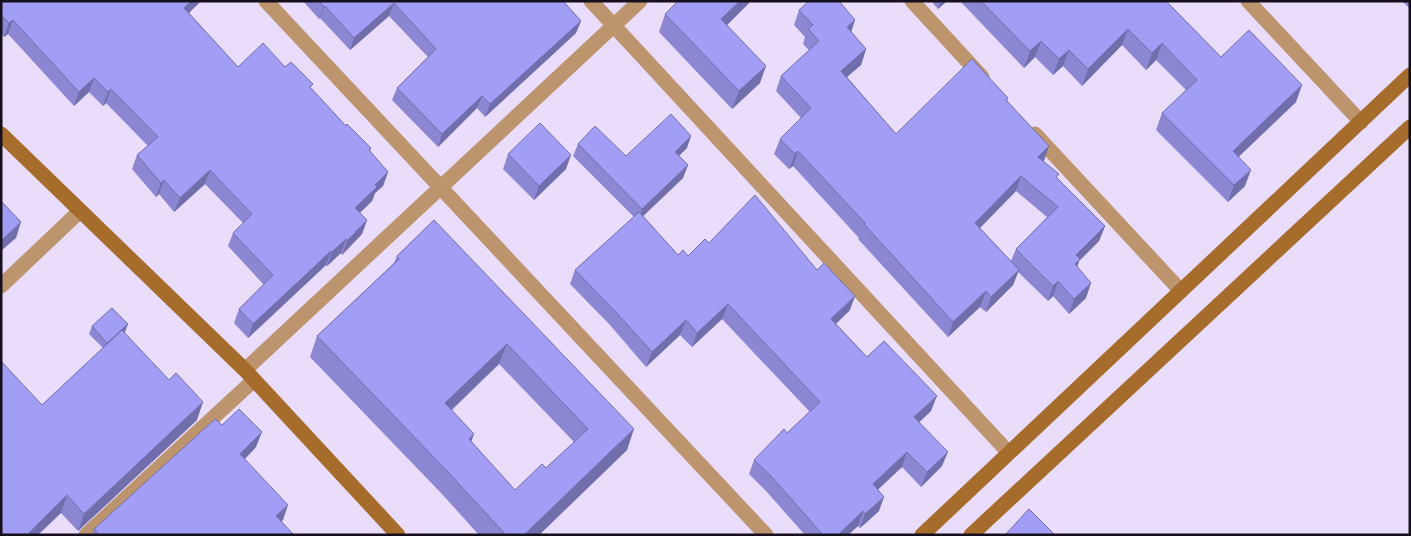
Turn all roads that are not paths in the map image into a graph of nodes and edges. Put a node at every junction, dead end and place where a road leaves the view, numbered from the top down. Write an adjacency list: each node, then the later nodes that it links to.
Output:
1 (266, 1): 13 (street)
2 (591, 1): 6 (street)
3 (640, 1): 6 (street)
4 (912, 1): 8 (street)
5 (1248, 1): 9 (street)
6 (614, 26): 13 (street); 18 (street)
7 (1410, 75): 9 (main road)
8 (992, 88)
9 (1361, 122): 16 (main road)
10 (1026, 124): 16 (street)
11 (1410, 127): 23 (main road)
12 (1, 134): 14 (main road)
13 (441, 188): 17 (street); 21 (street)
14 (80, 211): 15 (street); 17 (main road)
15 (1, 286)
16 (1181, 291): 18 (main road)
17 (249, 375): 19 (street); 20 (main road)
18 (1008, 452): 22 (main road)
19 (86, 535)
20 (398, 535)
21 (766, 535)
22 (922, 535)
23 (971, 535)

